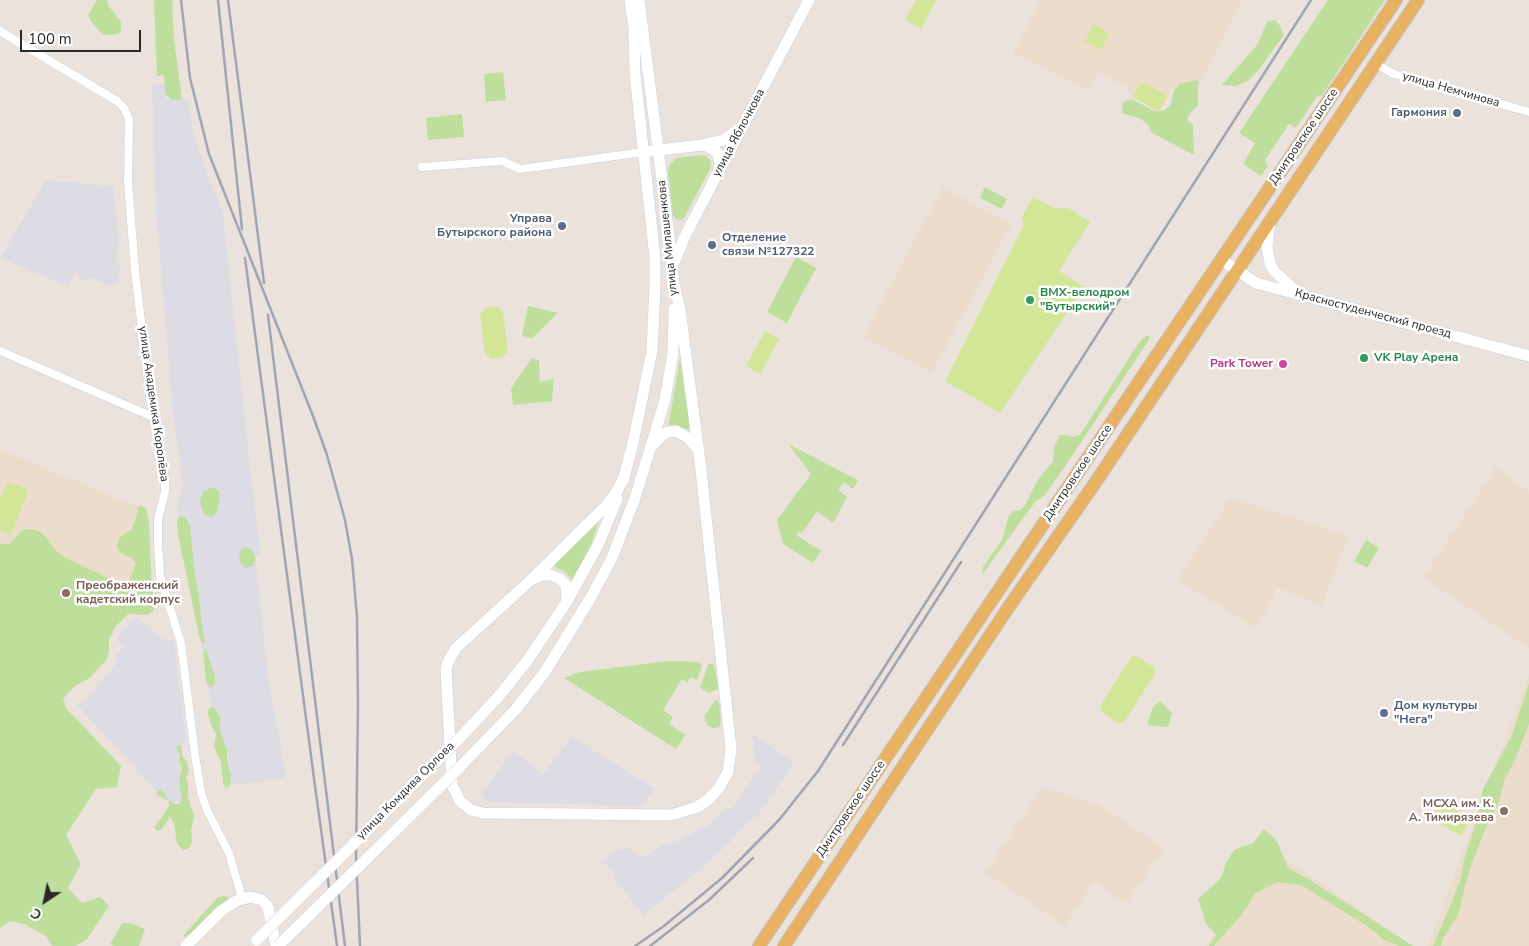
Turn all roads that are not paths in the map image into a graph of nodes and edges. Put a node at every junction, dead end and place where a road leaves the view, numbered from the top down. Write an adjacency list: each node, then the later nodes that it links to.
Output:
1 (630, 0): 12 (street, улица Милашенкова)
2 (639, 0): 11 (street, улица Милашенкова)
3 (809, 0): 9 (street, улица Яблочкова)
4 (1396, 0): 19 (main road, Дмитровское шоссе)
5 (1418, 0): 7 (main road, Дмитровское шоссе)
6 (0, 31): 26 (street, улица Академика Королёва)
7 (1376, 64): 8 (street, улица Немчинова); 15 (main road, Дмитровское шоссе)
8 (1529, 112)
9 (744, 125): 10 (street); 14 (street, улица Яблочкова)
10 (701, 145): 11 (street); 14 (street)
11 (658, 150): 12 (street); 18 (street, улица Милашенкова)
12 (644, 152): 13 (street); 17 (street, улица Милашенкова)
13 (422, 167)
14 (719, 169): 16 (street, улица Яблочкова)
15 (1270, 222): 21 (main road, Дмитровское шоссе); 23 (street)
16 (686, 234): 18 (street); 20 (street, улица Яблочкова)
17 (654, 243): 18 (street); 29 (street, улица Милашенкова)
18 (670, 243): 20 (street, улица Милашенкова)
19 (1222, 260): 21 (street, Красностуденческий проезд); 38 (main road, Дмитровское шоссе)
20 (673, 267): 22 (street, улица Милашенкова)
21 (1238, 270): 23 (street, Красностуденческий проезд); 39 (main road, Дмитровское шоссе)
22 (673, 280): 27 (street, улица Милашенкова); 28 (street)
23 (1300, 295): 25 (street, Красностуденческий проезд)
24 (0, 351): 26 (street)
25 (1529, 356)
26 (153, 417): 34 (street, улица Академика Королёва)
27 (650, 449): 28 (street); 33 (street, улица Милашенкова)
28 (699, 450): 30 (street)
29 (625, 475): 30 (street); 31 (street, улица Милашенкова)
30 (532, 579): 31 (street)
31 (566, 602): 32 (street, улица Милашенкова)
32 (550, 626): 35 (street, улица Комдива Орлова, bridge)
33 (567, 637): 37 (street, улица Комдива Орлова, bridge)
34 (242, 898): 36 (street); 37 (street)
35 (254, 943)
36 (186, 946)
37 (277, 946)
38 (759, 946)
39 (784, 946)

